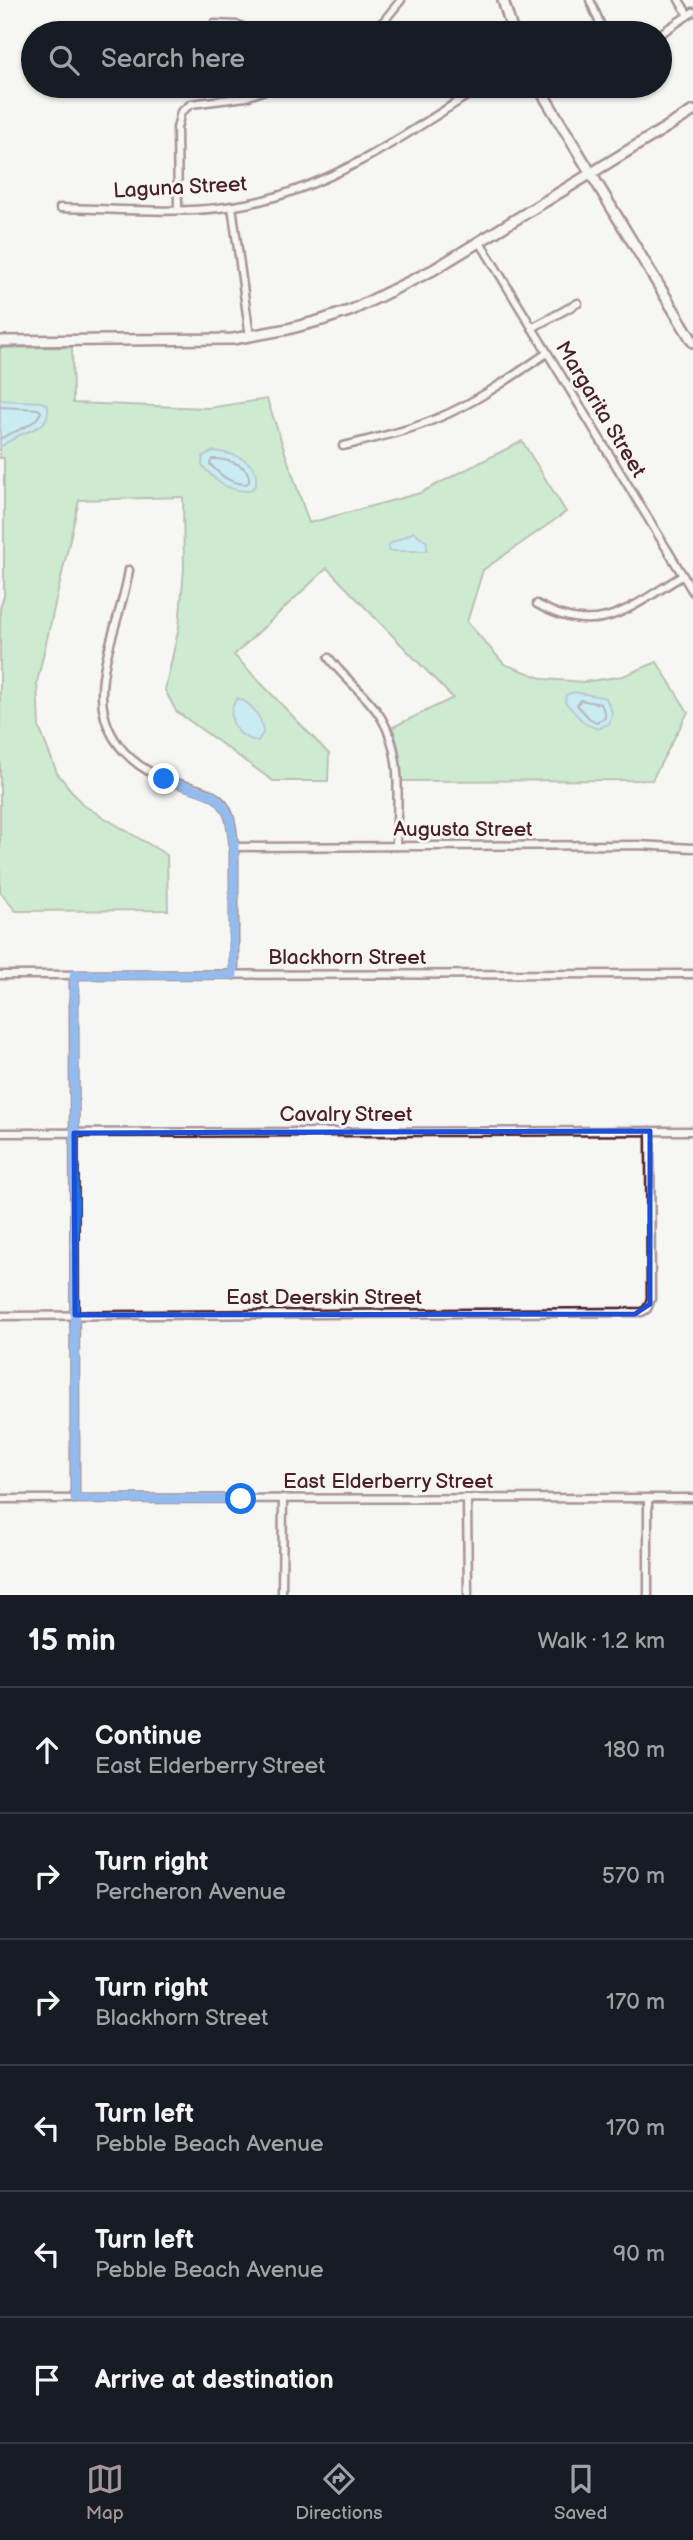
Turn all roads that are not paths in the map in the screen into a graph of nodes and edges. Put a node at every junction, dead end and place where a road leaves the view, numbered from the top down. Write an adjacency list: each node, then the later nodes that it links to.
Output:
1 (401, 0): 6 (street)
2 (503, 0): 7 (street)
3 (590, 0): 8 (street)
4 (679, 0): 5 (street)
5 (690, 13): 9 (street)
6 (385, 21)
7 (509, 21)
8 (599, 21)
9 (672, 26)
10 (238, 98): 17 (street)
11 (462, 98): 15 (street, Laguna Street)
12 (545, 98): 14 (street)
13 (693, 111): 14 (street)
14 (589, 174): 18 (street); 23 (street)
15 (232, 206): 17 (street, Laguna Street); 21 (street)
16 (60, 208): 17 (street, Laguna Street)
17 (178, 210)
18 (480, 242): 20 (street, Margarita Street); 21 (street)
19 (578, 303): 20 (street)
20 (532, 328): 24 (street, Margarita Street)
21 (250, 337): 22 (street)
22 (0, 341)
23 (693, 342)
24 (547, 353): 25 (street); 27 (street, Margarita Street)
25 (344, 446)
26 (129, 570): 31 (street)
27 (682, 576): 28 (street, Margarita Street); 29 (street)
28 (693, 592)
29 (537, 604)
30 (329, 658): 32 (street)
31 (234, 846): 32 (street, Augusta Street); 37 (street)
32 (396, 846): 33 (street, Augusta Street)
33 (693, 848)
34 (693, 974): 37 (street, Blackhorn Street)
35 (0, 975): 36 (street, Blackhorn Street)
36 (74, 975): 37 (street, Blackhorn Street); 41 (street)
37 (233, 975)
38 (650, 1131): 39 (street, Cavalry Street); 41 (street, Cavalry Street); 43 (street, East Deerskin Street)
39 (693, 1131)
40 (0, 1133): 41 (street, Cavalry Street)
41 (74, 1133): 43 (street)
42 (0, 1315): 43 (street, East Deerskin Street)
43 (75, 1315): 48 (street)
44 (467, 1498): 45 (street, East Elderberry Street); 49 (street, East Elderberry Street); 51 (street)
45 (648, 1498): 46 (street, East Elderberry Street); 52 (street)
46 (693, 1498)
47 (0, 1499): 48 (street, East Elderberry Street)
48 (75, 1499): 49 (street, East Elderberry Street)
49 (283, 1499): 50 (street)
50 (282, 1595)
51 (468, 1595)
52 (648, 1595)

